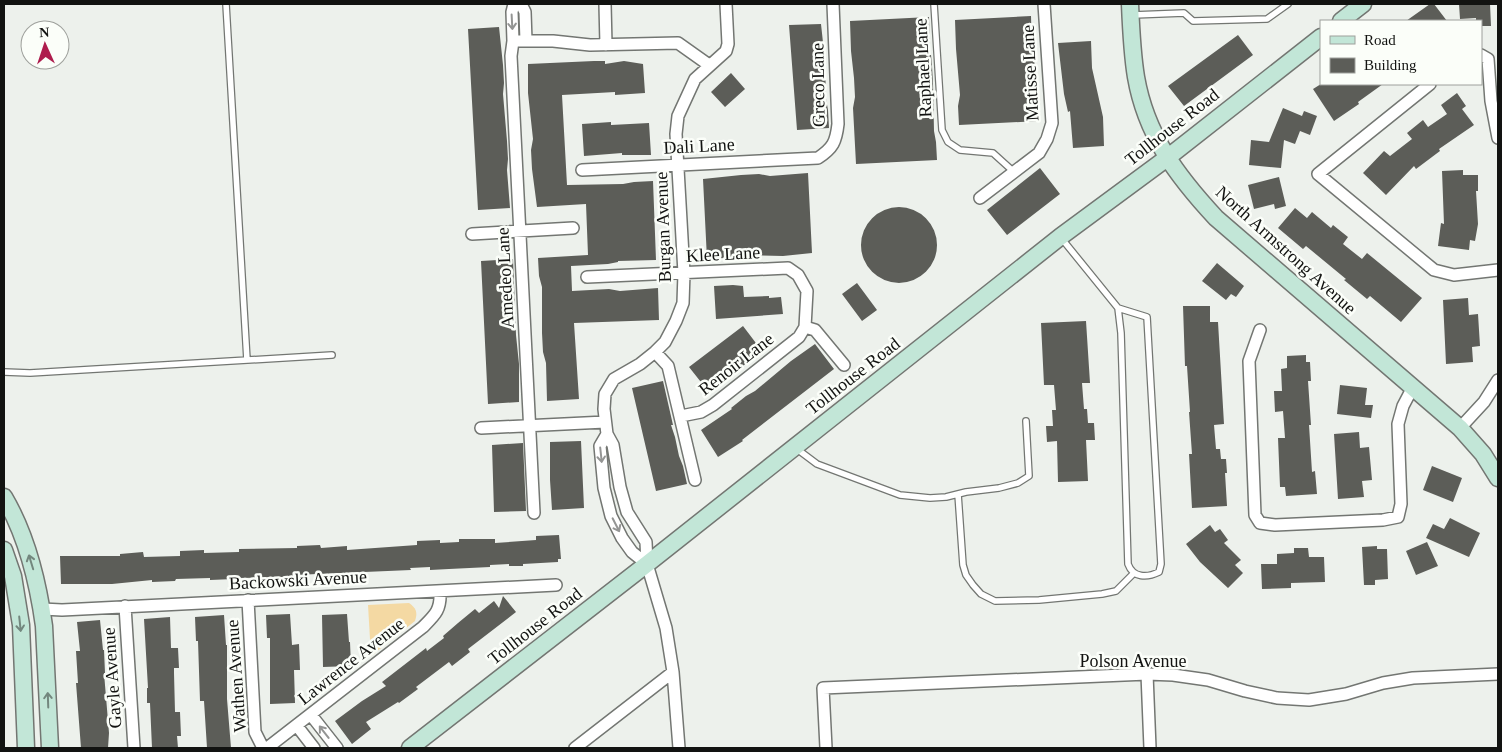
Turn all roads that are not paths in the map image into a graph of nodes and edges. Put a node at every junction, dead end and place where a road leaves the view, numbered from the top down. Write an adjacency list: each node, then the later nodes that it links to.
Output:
1 (226, 4): 39 (lane)
2 (514, 4): 14 (street, Amedeo Lane, one-way to 14)
3 (521, 4): 15 (street)
4 (605, 4): 16 (street)
5 (726, 4): 18 (street, Burgan Avenue)
6 (833, 4): 21 (street, Greco Lane)
7 (934, 4): 25 (lane, Raphael Lane)
8 (1044, 4): 25 (street, Matisse Lane)
9 (1288, 4): 11 (lane)
10 (1363, 4): 12 (street)
11 (1130, 10): 22 (street, North Armstrong Avenue)
12 (1342, 20)
13 (1320, 38): 22 (street, Tollhouse Road)
14 (513, 41): 15 (street); 28 (street, Amedeo Lane)
15 (526, 41): 16 (street)
16 (606, 45): 18 (street)
17 (1482, 56): 20 (street)
18 (709, 66): 23 (street, Burgan Avenue)
19 (1429, 85): 31 (street)
20 (1498, 138)
21 (818, 158): 23 (street, Dali Lane)
22 (1167, 158): 30 (street, Tollhouse Road); 43 (street, North Armstrong Avenue)
23 (678, 165): 24 (street, Dali Lane); 32 (street, Burgan Avenue)
24 (582, 170)
25 (1014, 172): 26 (street, Matisse Lane)
26 (980, 198)
27 (573, 228): 28 (street)
28 (520, 231): 29 (street); 47 (street, Amedeo Lane)
29 (472, 234)
30 (1060, 237): 34 (lane); 51 (street, Tollhouse Road)
31 (1498, 270)
32 (684, 273): 33 (street, Klee Lane); 35 (street, Klee Lane); 37 (street, Burgan Avenue)
33 (588, 277)
34 (1118, 308): 61 (lane); 61 (lane)
35 (805, 327): 40 (street); 44 (street, Renoir Lane)
36 (1260, 330): 43 (street)
37 (655, 352): 44 (street); 46 (street, Burgan Avenue)
38 (332, 355): 39 (lane)
39 (247, 360): 41 (lane)
40 (844, 365)
41 (4, 372)
42 (1498, 380): 49 (street)
43 (1413, 387): 49 (street, North Armstrong Avenue)
44 (680, 416): 55 (street)
45 (1026, 421): 56 (lane)
46 (605, 422): 47 (street); 50 (street, Burgan Avenue)
47 (530, 426): 48 (street); 58 (street, Amedeo Lane)
48 (481, 428)
49 (1460, 428): 54 (street, North Armstrong Avenue)
50 (606, 434): 52 (street, Burgan Avenue); 53 (street, Burgan Avenue, one-way to 53)
51 (796, 447): 56 (lane); 60 (street, Tollhouse Road)
52 (618, 476): 53 (street); 60 (street, Burgan Avenue)
53 (604, 478): 60 (street, Burgan Avenue, one-way to 60)
54 (1498, 478)
55 (695, 480)
56 (958, 494): 61 (lane)
57 (4, 497): 66 (street, one-way to 57)
58 (534, 513)
59 (4, 550): 72 (street, one-way to 72)
60 (647, 564): 67 (street); 78 (street, Tollhouse Road)
61 (1134, 573)
62 (556, 585): 63 (street, Backowski Avenue)
63 (440, 592): 64 (street, Backowski Avenue); 70 (street, Lawrence Avenue)
64 (248, 600): 65 (street, Backowski Avenue); 75 (street, Wathen Avenue)
65 (125, 606): 66 (street, Backowski Avenue); 74 (street, Gayle Avenue)
66 (42, 609): 73 (street, one-way to 66)
67 (673, 672): 79 (street); 80 (street)
68 (1146, 674): 69 (street, Polson Avenue); 81 (street, Polson Avenue); 82 (street)
69 (1498, 674)
70 (311, 715): 71 (street, Lawrence Avenue); 77 (street, one-way to 70)
71 (297, 726): 75 (street, Lawrence Avenue); 76 (street)
72 (26, 748)
73 (50, 748)
74 (134, 748)
75 (265, 748)
76 (314, 748)
77 (337, 748)
78 (410, 748)
79 (575, 748)
80 (679, 748)
81 (826, 748)
82 (1150, 748)

